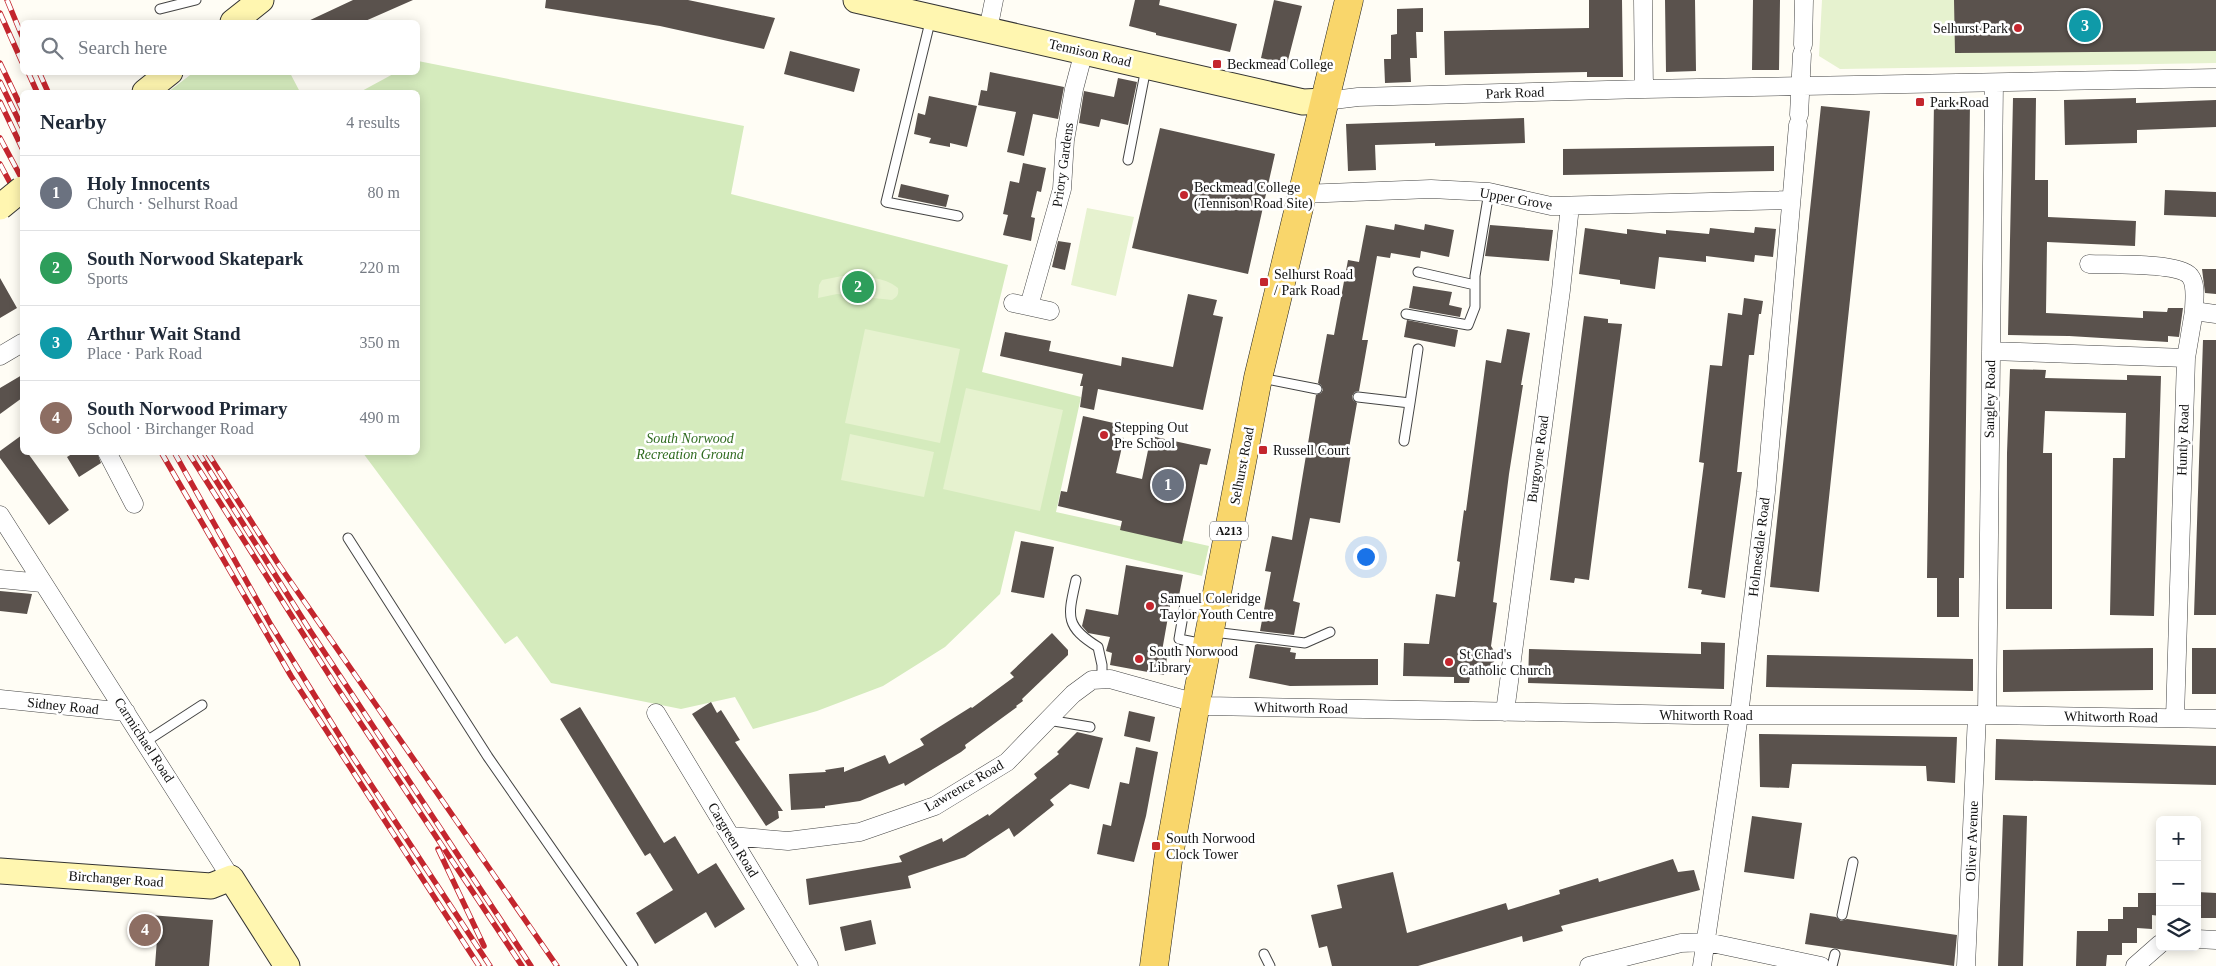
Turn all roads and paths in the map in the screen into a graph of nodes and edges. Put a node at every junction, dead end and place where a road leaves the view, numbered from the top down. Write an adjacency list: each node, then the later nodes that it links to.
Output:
1 (196, 0): 8 (lane)
2 (262, 0): 10 (street)
3 (856, 0): 9 (street, Tennison Road)
4 (994, 0): 11 (street)
5 (1349, 0): 20 (main road, Selhurst Road / A213)
6 (1643, 0): 18 (street)
7 (1804, 0): 17 (street, Holmesdale Road)
8 (160, 9)
9 (932, 17): 11 (street, Tennison Road); 28 (lane)
10 (236, 20)
11 (988, 30): 12 (street, Tennison Road)
12 (1084, 51): 13 (street, Tennison Road); 32 (street, Priory Gardens)
13 (1147, 66): 20 (street, Tennison Road); 21 (lane)
14 (166, 75): 19 (street)
15 (2216, 78): 16 (street, Park Road)
16 (1994, 82): 17 (street, Park Road); 38 (street, Sangley Road)
17 (1802, 86): 18 (street, Park Road); 25 (street, Holmesdale Road)
18 (1644, 89): 20 (street, Park Road)
19 (147, 90)
20 (1325, 101): 24 (main road, Selhurst Road / A213)
21 (1128, 160)
22 (20, 191): 27 (street, bridge)
23 (1489, 192): 24 (street, Upper Grove); 26 (street, Upper Grove); 31 (lane)
24 (1302, 194): 41 (main road, Selhurst Road / A213)
25 (1791, 200): 26 (street, Upper Grove); 62 (street, Holmesdale Road)
26 (1570, 206): 60 (street, Burgoyne Road)
27 (0, 207)
28 (958, 216)
29 (2089, 264): 33 (street, Huntly Road)
30 (1418, 272): 31 (lane)
31 (1475, 285): 34 (lane)
32 (1050, 311)
33 (2194, 311): 35 (street); 40 (street, Huntly Road)
34 (1406, 314)
35 (2216, 314)
36 (20, 344): 39 (street)
37 (1418, 348): 44 (lane)
38 (1991, 351): 40 (street); 63 (street, Sangley Road)
39 (0, 356)
40 (2186, 358): 64 (street, Huntly Road)
41 (1258, 378): 42 (lane); 53 (main road, Selhurst Road / A213)
42 (1317, 390)
43 (1358, 397): 44 (lane)
44 (1410, 403): 45 (lane)
45 (1404, 440)
46 (108, 455): 47 (street)
47 (134, 504)
48 (0, 516): 52 (street, Carmichael Road)
49 (348, 538): 81 (lane)
50 (0, 579): 52 (street)
51 (1076, 580): 55 (lane)
52 (42, 583): 59 (street, Carmichael Road)
53 (1210, 628): 54 (lane); 57 (main road, Selhurst Road / A213)
54 (1330, 632)
55 (1102, 680): 57 (street); 66 (street, Lawrence Road)
56 (0, 699): 59 (street, Sidney Road)
57 (1196, 703): 60 (street, Whitworth Road); 83 (main road, Selhurst Road / A213)
58 (202, 705): 68 (lane)
59 (126, 712): 68 (street, Carmichael Road)
60 (1505, 712): 62 (street, Whitworth Road)
61 (656, 713): 69 (street, Cargreen Road)
62 (1739, 715): 63 (street, Whitworth Road); 76 (street, Holmesdale Road)
63 (1982, 715): 64 (street, Whitworth Road); 89 (street, Oliver Avenue)
64 (2174, 718): 65 (street, Whitworth Road)
65 (2216, 719)
66 (1048, 720): 67 (lane); 69 (street, Lawrence Road)
67 (1090, 727)
68 (145, 742): 72 (street, Carmichael Road)
69 (731, 836): 82 (street, Cargreen Road)
70 (1853, 862): 73 (lane)
71 (0, 870): 72 (street, Birchanger Road)
72 (232, 878): 80 (street, Carmichael Road)
73 (1842, 915)
74 (2201, 939): 75 (street)
75 (2216, 940)
76 (1707, 942): 85 (street); 86 (street, Holmesdale Road); 87 (street)
77 (2156, 948): 90 (street)
78 (1264, 954): 84 (lane)
79 (1834, 954): 88 (lane)
80 (288, 966)
81 (633, 966)
82 (809, 966)
83 (1154, 966)
84 (1270, 966)
85 (1589, 966)
86 (1702, 966)
87 (1821, 966)
88 (1832, 966)
89 (1966, 966)
90 (2135, 966)

